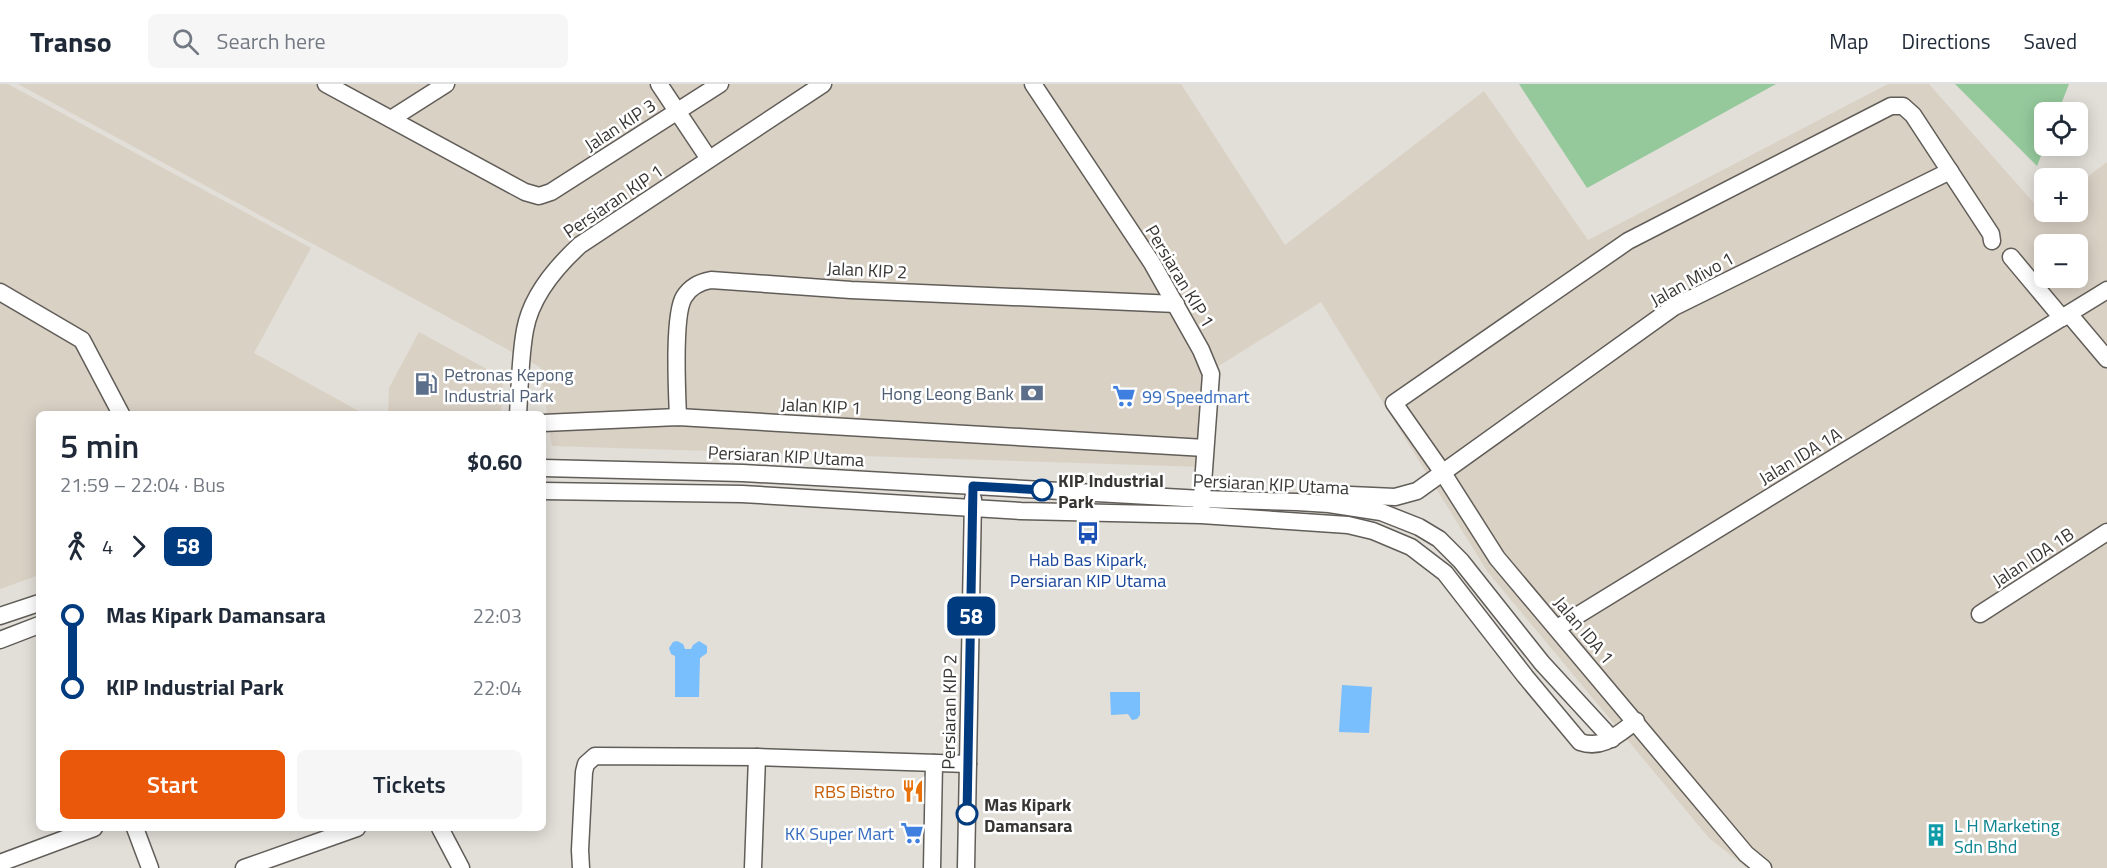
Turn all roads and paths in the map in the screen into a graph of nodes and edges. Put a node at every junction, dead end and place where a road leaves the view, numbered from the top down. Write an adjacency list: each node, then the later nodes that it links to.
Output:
1 (326, 84): 8 (street)
2 (446, 84): 8 (street)
3 (659, 84): 7 (street)
4 (720, 84): 7 (street, Jalan KIP 3)
5 (823, 84): 9 (street, Persiaran KIP 1)
6 (1033, 84): 15 (street, Persiaran KIP 1)
7 (677, 111): 8 (street, Jalan KIP 3); 9 (street)
8 (392, 119)
9 (709, 159): 19 (street, Persiaran KIP 1)
10 (1950, 171): 11 (street); 24 (street, Jalan Mivo 1); 24 (street, Jalan IDA 1)
11 (1992, 241)
12 (2011, 257): 16 (street)
13 (2107, 290): 16 (street, Jalan IDA 1A)
14 (0, 292): 18 (street)
15 (1176, 304): 20 (street, Jalan KIP 2); 22 (street, Persiaran KIP 1)
16 (2066, 316): 17 (street); 36 (street, Jalan IDA 1A)
17 (2107, 359)
18 (119, 411)
19 (518, 411)
20 (678, 417): 21 (street, Jalan KIP 1); 22 (street, Jalan KIP 1)
21 (546, 423)
22 (1205, 448): 27 (street, Persiaran KIP 1)
23 (546, 468): 25 (street, Persiaran KIP Utama)
24 (1443, 473): 27 (street, Jalan Mivo 1); 36 (street, Jalan IDA 1)
25 (973, 486): 27 (street, Persiaran KIP Utama); 28 (street, Persiaran KIP 2)
26 (546, 491): 28 (street, Persiaran KIP Utama)
27 (1201, 507): 28 (street, Persiaran KIP Utama); 29 (street, Persiaran KIP Utama); 31 (street, Persiaran KIP Utama)
28 (973, 509): 42 (street, Persiaran KIP 2)
29 (1399, 518): 31 (street); 39 (street, Persiaran KIP Utama)
30 (2107, 532): 33 (street, Jalan IDA 1B)
31 (1389, 536): 39 (street, Persiaran KIP Utama)
32 (36, 604): 34 (street)
33 (1980, 614)
34 (0, 616)
35 (36, 626): 37 (street)
36 (1557, 628): 38 (street, Jalan IDA 1)
37 (0, 640)
38 (1636, 722): 39 (street, Persiaran KIP Utama); 55 (street, Jalan IDA 1)
39 (1612, 739)
40 (757, 757): 41 (street); 51 (street); 52 (street)
41 (934, 763): 42 (street); 53 (street)
42 (968, 764): 54 (street, Persiaran KIP 2)
43 (86, 831): 47 (street)
44 (136, 831): 48 (street)
45 (349, 831): 49 (street)
46 (442, 831): 50 (street)
47 (0, 862)
48 (150, 868)
49 (244, 868)
50 (461, 868)
51 (581, 868)
52 (753, 868)
53 (932, 868)
54 (966, 868)
55 (1763, 868)

